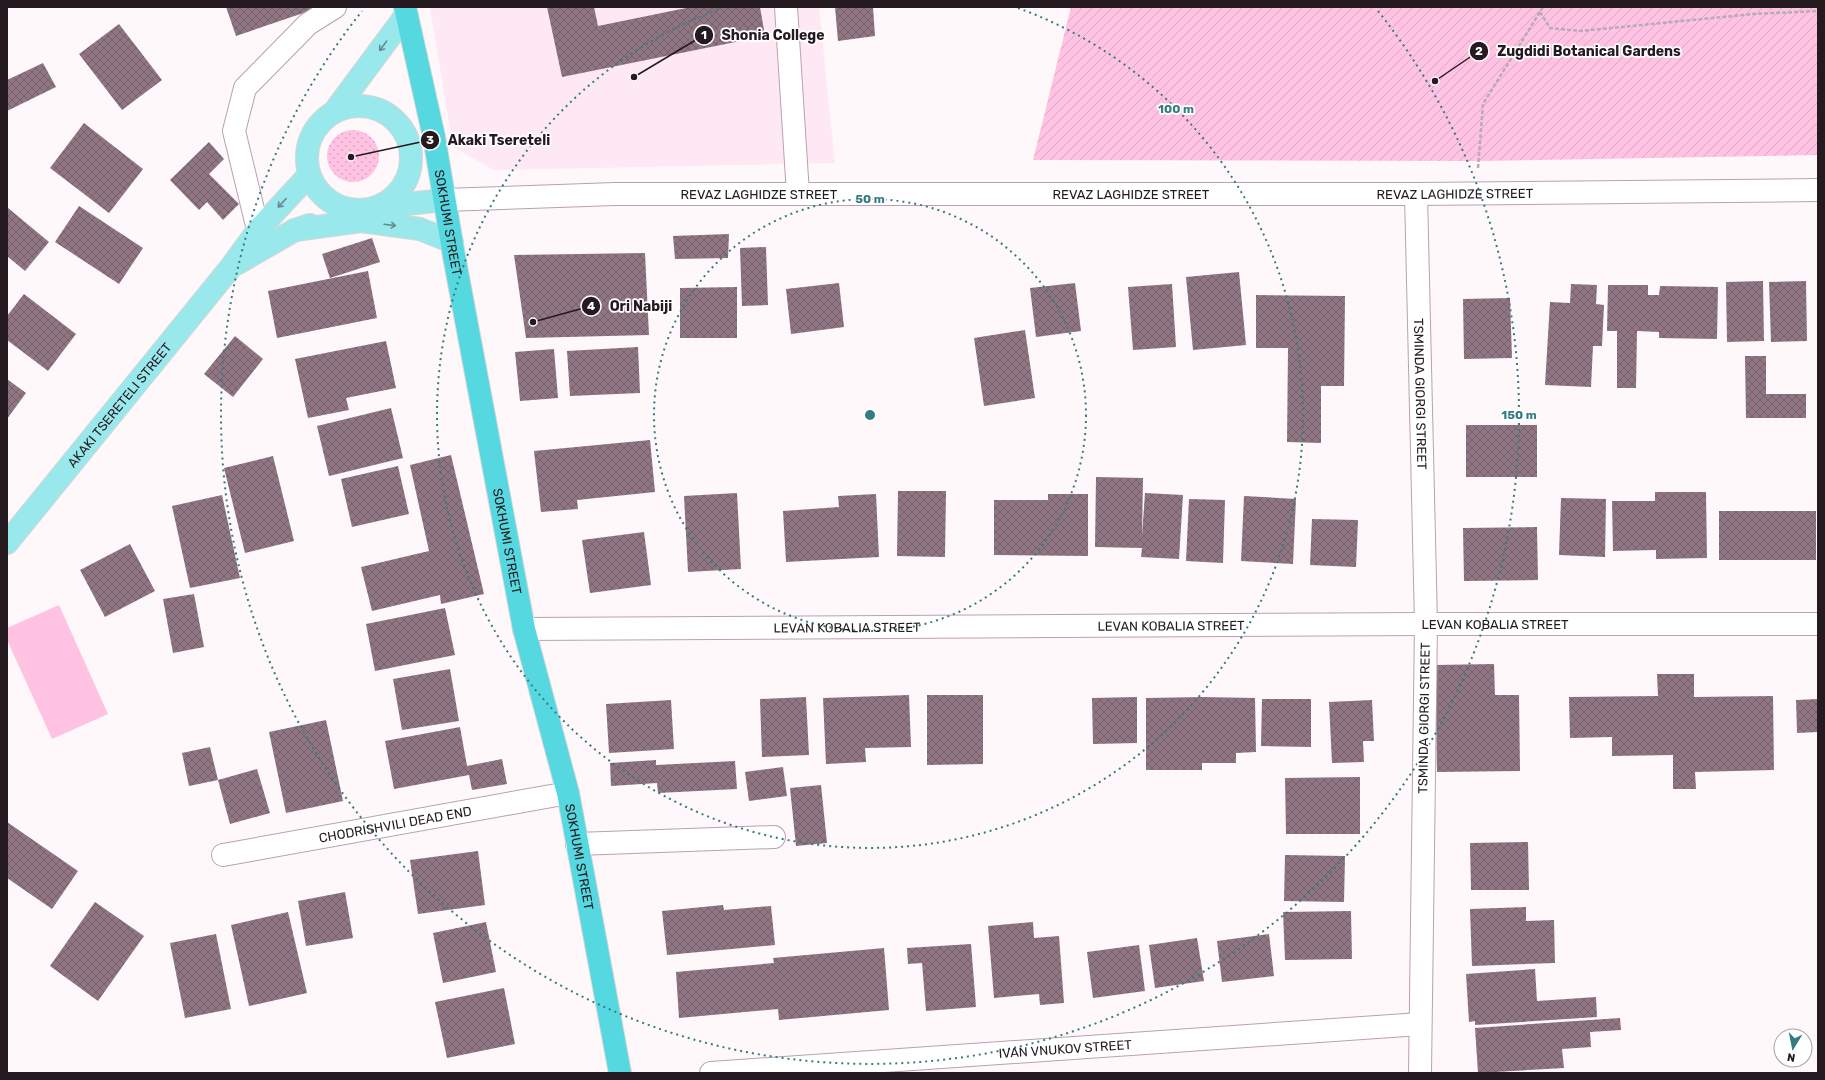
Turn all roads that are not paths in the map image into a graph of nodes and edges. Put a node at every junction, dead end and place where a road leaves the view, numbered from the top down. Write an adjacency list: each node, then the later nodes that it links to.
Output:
1 (335, 7): 14 (street)
2 (786, 7): 9 (street)
3 (405, 11): 4 (main road, one-way to 4); 6 (highway, SOKHUMI STREET)
4 (334, 112): 5 (main road); 7 (main road)
5 (394, 119): 6 (main road); 12 (main road)
6 (434, 137): 11 (highway, SOKHUMI STREET)
7 (309, 175): 13 (main road); 14 (main road, AKAKI TSERETELI STREET, one-way to 14)
8 (1818, 190): 10 (street, REVAZ LAGHIDZE STREET)
9 (798, 194): 10 (street, REVAZ LAGHIDZE STREET); 11 (street, REVAZ LAGHIDZE STREET)
10 (1416, 194): 19 (street, TSMINDA GIORGI STREET)
11 (444, 200): 12 (main road); 16 (highway, SOKHUMI STREET)
12 (378, 207): 13 (main road)
13 (356, 210): 15 (main road)
14 (258, 230): 17 (main road, AKAKI TSERETELI STREET)
15 (295, 230): 16 (main road, one-way to 16); 17 (main road)
16 (452, 242): 21 (highway, SOKHUMI STREET)
17 (231, 267): 18 (main road, AKAKI TSERETELI STREET)
18 (7, 543)
19 (1426, 624): 20 (street, LEVAN KOBALIA STREET); 21 (street, LEVAN KOBALIA STREET); 26 (street, TSMINDA GIORGI STREET)
20 (1818, 624)
21 (524, 629): 22 (highway, SOKHUMI STREET)
22 (568, 794): 24 (highway, SOKHUMI STREET); 25 (street, CHODRISHVILI DEAD END)
23 (774, 837): 24 (street)
24 (577, 844): 27 (highway, SOKHUMI STREET)
25 (223, 855)
26 (1420, 1024): 28 (street, IVAN VNUKOV STREET); 29 (street, TSMINDA GIORGI STREET)
27 (620, 1073)
28 (711, 1073)
29 (1420, 1073)

